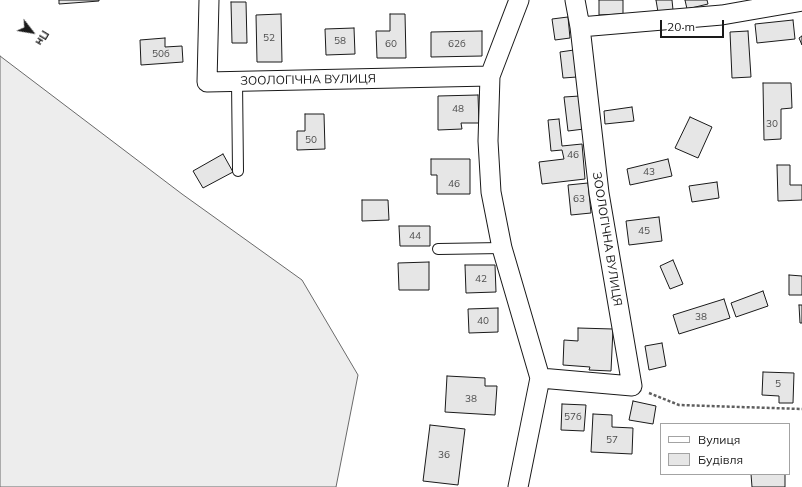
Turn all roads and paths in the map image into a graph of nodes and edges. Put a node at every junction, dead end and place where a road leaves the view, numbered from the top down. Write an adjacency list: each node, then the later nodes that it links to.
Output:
1 (209, 0): 7 (street, ЗООЛОГІЧНА ВУЛИЦЯ)
2 (519, 0): 6 (street)
3 (575, 0): 5 (street, ЗООЛОГІЧНА ВУЛИЦЯ)
4 (802, 1): 5 (street)
5 (580, 27): 12 (street, ЗООЛОГІЧНА ВУЛИЦЯ)
6 (490, 76): 7 (street, ЗООЛОГІЧНА ВУЛИЦЯ); 9 (street)
7 (237, 81): 8 (lane)
8 (238, 171)
9 (502, 248): 10 (lane); 11 (street)
10 (438, 249)
11 (540, 378): 12 (street); 14 (street)
12 (632, 386): 13 (path)
13 (802, 409)
14 (518, 487)

